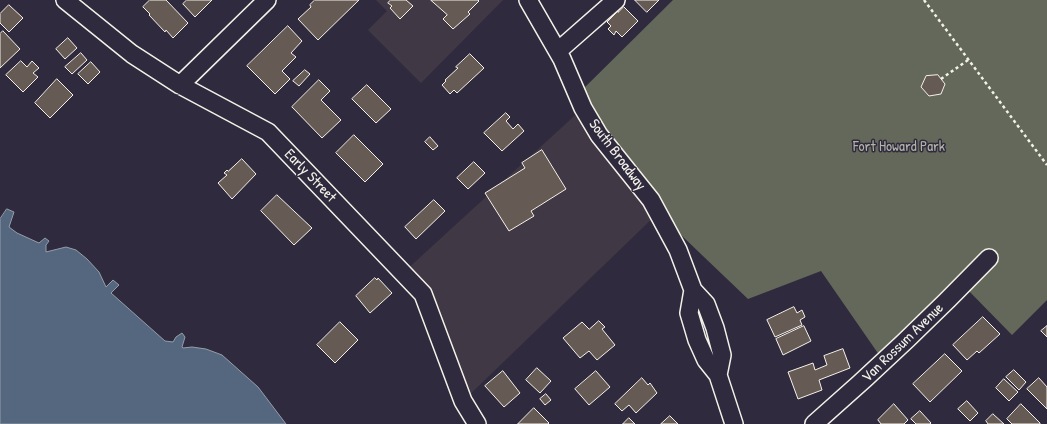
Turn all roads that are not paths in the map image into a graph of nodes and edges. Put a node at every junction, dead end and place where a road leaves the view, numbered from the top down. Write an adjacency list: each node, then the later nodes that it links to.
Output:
1 (65, 0): 6 (street, Early Street)
2 (267, 0): 6 (street)
3 (528, 0): 5 (street, South Broadway)
4 (616, 0): 5 (street)
5 (558, 51): 9 (street, South Broadway)
6 (180, 85): 8 (street, Early Street)
7 (989, 258): 10 (street, Van Rossum Avenue)
8 (477, 424)
9 (734, 424)
10 (814, 424)

